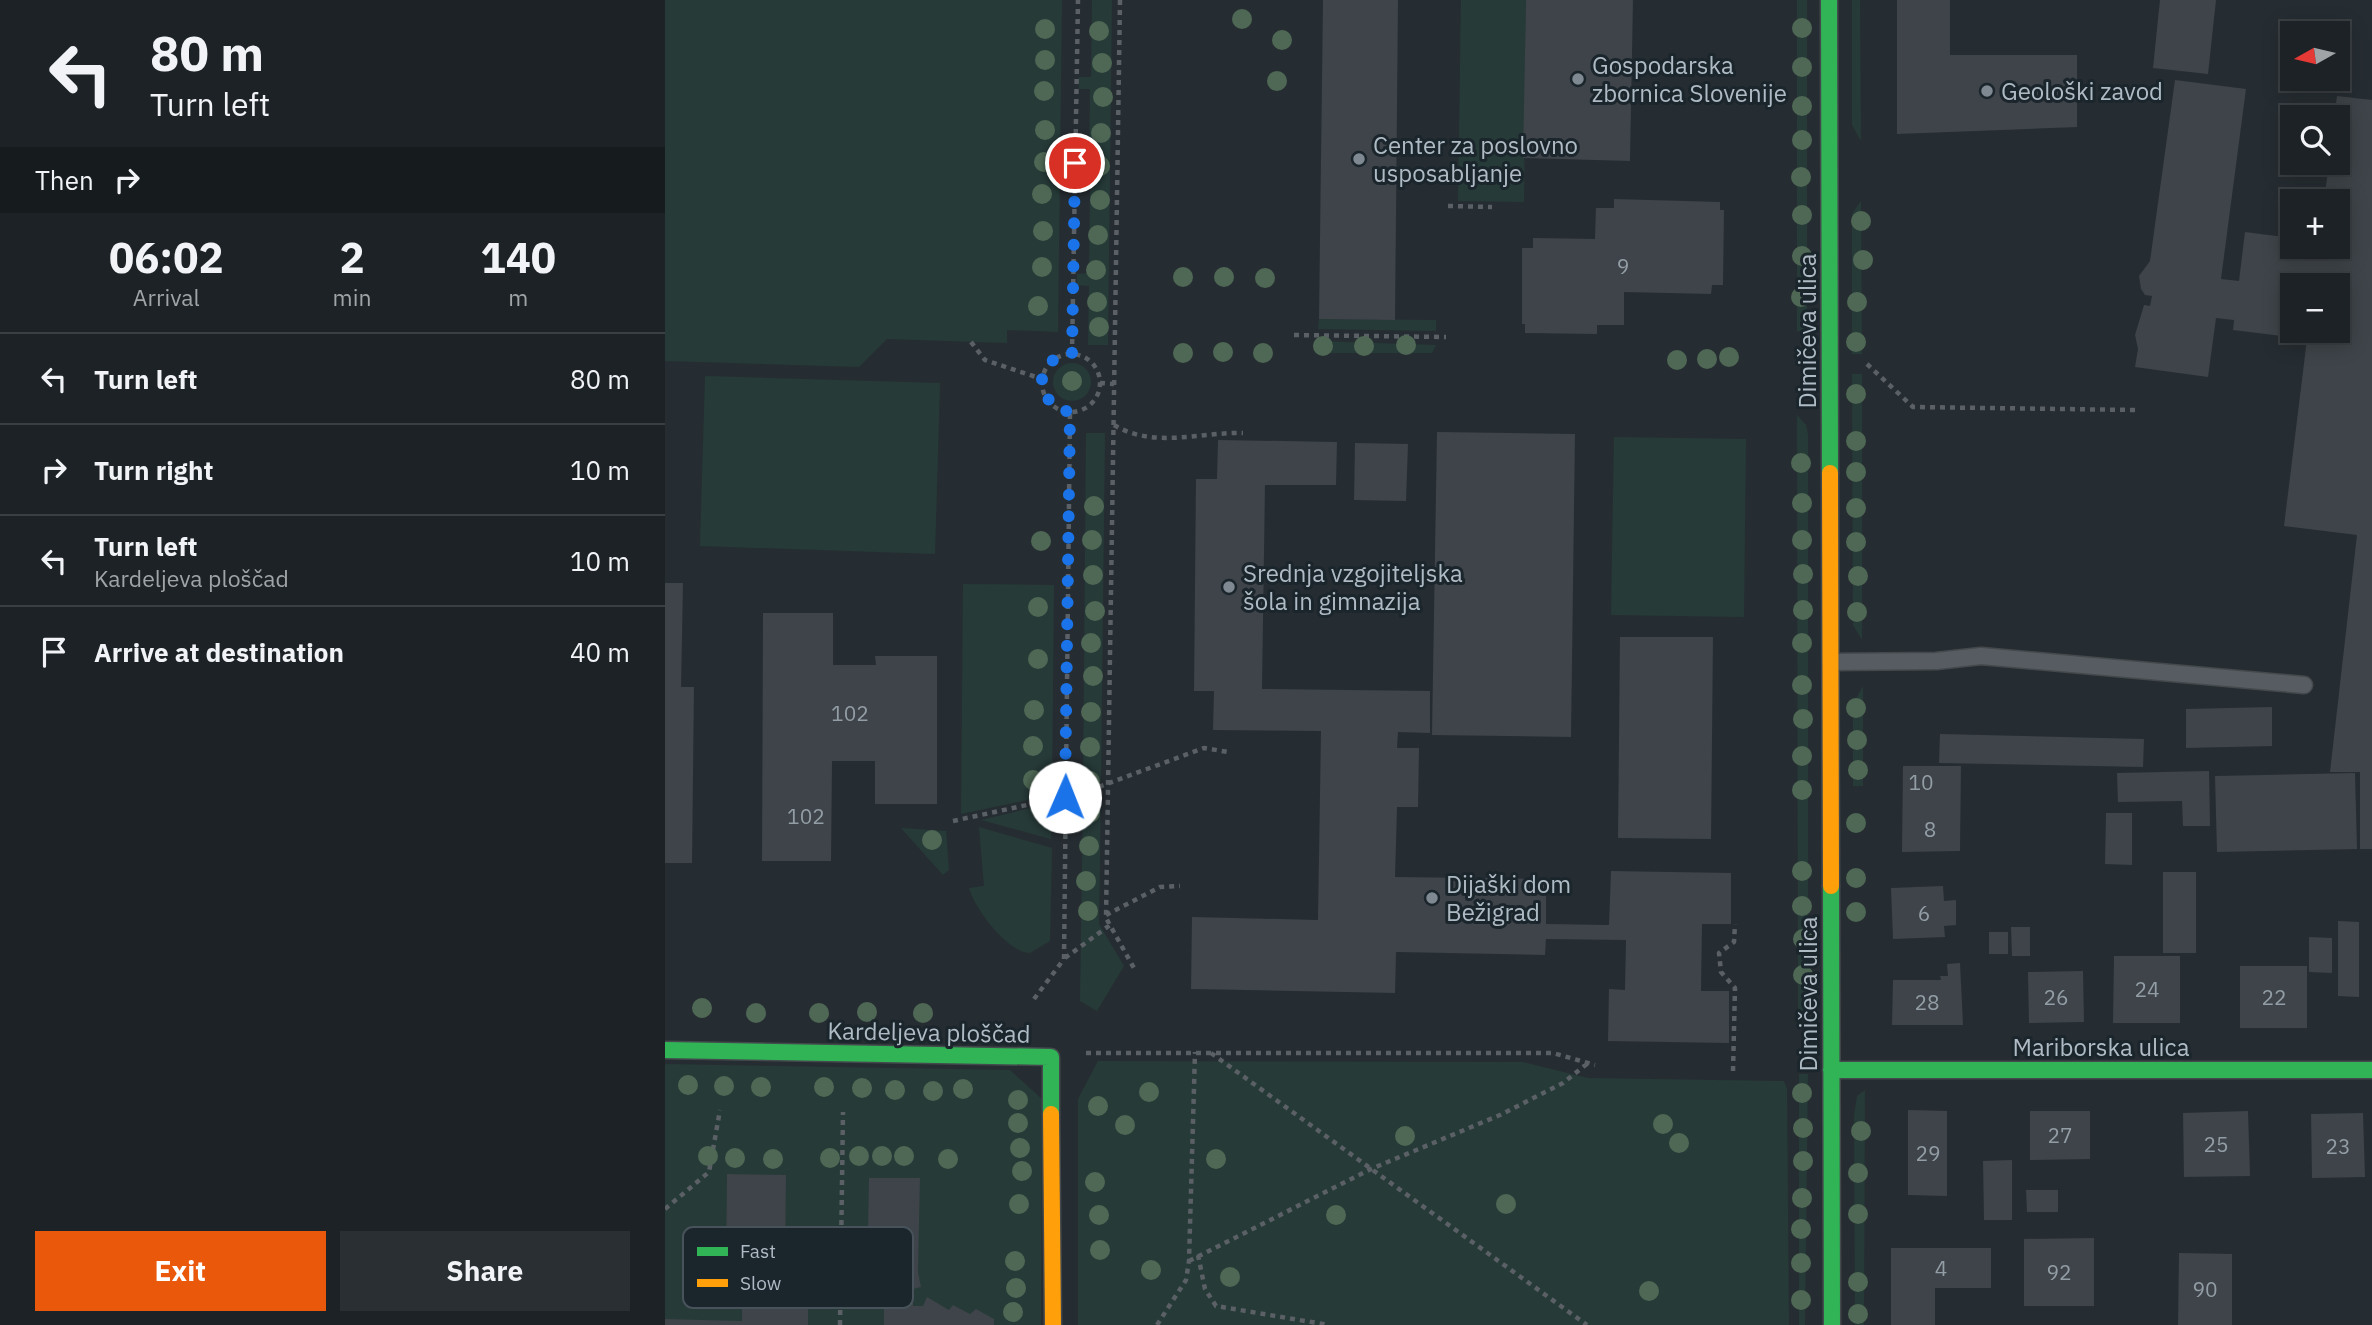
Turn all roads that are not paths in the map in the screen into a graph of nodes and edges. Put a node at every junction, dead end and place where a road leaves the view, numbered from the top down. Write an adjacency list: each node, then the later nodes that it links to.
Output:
1 (1829, 0): 2 (street, Dimičeva ulica)
2 (1831, 662): 3 (lane); 5 (street, Dimičeva ulica)
3 (2304, 685)
4 (665, 1050): 7 (street, Kardeljeva ploščad)
5 (1831, 1070): 6 (street, Mariborska ulica); 8 (street, Dimičeva ulica)
6 (2372, 1070)
7 (1053, 1325)
8 (1832, 1325)

